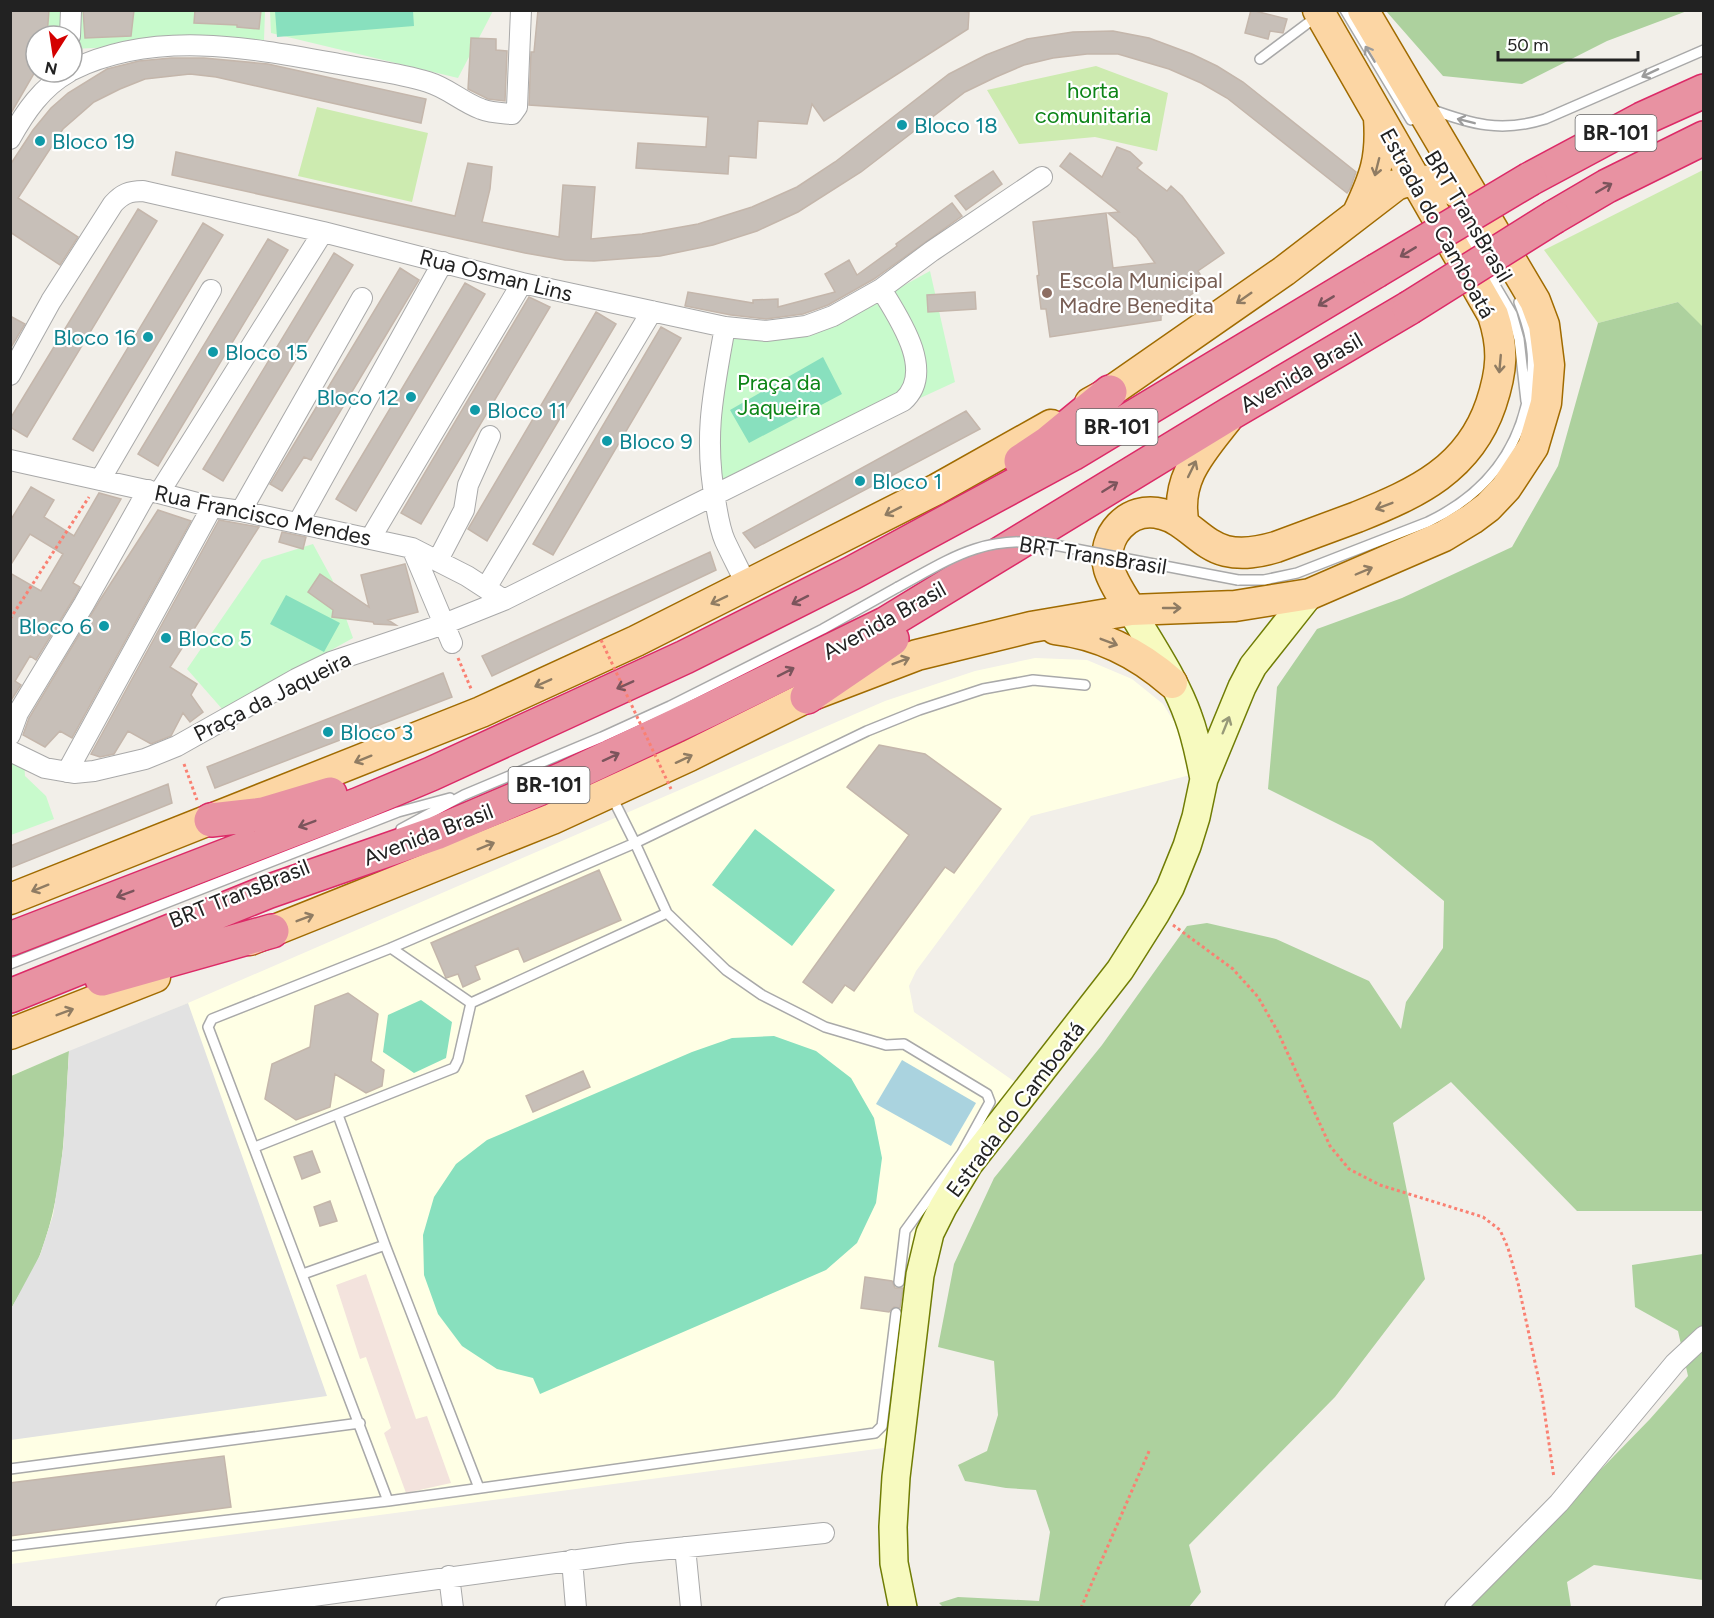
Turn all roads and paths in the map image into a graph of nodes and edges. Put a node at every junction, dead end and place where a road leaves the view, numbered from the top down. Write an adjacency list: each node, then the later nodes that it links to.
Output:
1 (521, 10): 6 (street)
2 (1363, 10): 9 (main road, Estrada do Camboatá, one-way to 2)
3 (1328, 12): 5 (lane); 9 (main road, Estrada do Camboatá)
4 (1704, 50): 9 (lane, one-way to 9)
5 (1260, 59)
6 (84, 65)
7 (51, 84): 11 (street)
8 (1704, 91): 43 (highway, BR-101, one-way to 43, bridge)
9 (1399, 111): 13 (main road, Estrada do Camboatá); 13 (main road, Estrada do Camboatá); 14 (main road, one-way to 14)
10 (1704, 138): 29 (highway, Avenida Brasil / BR-101, one-way to 10, bridge)
11 (10, 139)
12 (1042, 177): 20 (street, Rua Osman Lins)
13 (1443, 191): 14 (main road); 28 (lane, BRT TransBrasil); 39 (main road, Estrada do Camboatá, one-way to 39); 46 (main road, Estrada do Camboatá, one-way to 13)
14 (1358, 213): 27 (main road, one-way to 27)
15 (323, 232): 17 (street, Rua Osman Lins); 26 (street, Rua Osman Lins); 33 (street)
16 (1488, 245): 18 (lane, BRT TransBrasil)
17 (444, 262): 19 (street, Rua Osman Lins); 38 (street)
18 (1500, 264)
19 (522, 283): 24 (street, Rua Osman Lins); 40 (street)
20 (881, 289): 25 (street, Rua Osman Lins); 34 (street, Praça da Jaqueira)
21 (211, 290): 32 (street)
22 (1516, 294): 28 (lane, BRT TransBrasil)
23 (362, 298): 36 (street)
24 (652, 311): 25 (street, Rua Osman Lins); 45 (street)
25 (725, 327): 34 (street)
26 (10, 375)
27 (1110, 392): 43 (highway); 44 (main road, one-way to 44)
28 (1526, 403): 66 (lane, BRT TransBrasil, bridge)
29 (1231, 413): 37 (highway, Avenida Brasil / BR-101, one-way to 29); 39 (main road, one-way to 29)
30 (490, 436): 42 (street)
31 (10, 460): 32 (street, Rua Francisco Mendes)
32 (100, 480): 33 (street, Rua Francisco Mendes); 49 (path)
33 (153, 491): 35 (street, Rua Francisco Mendes); 59 (street)
34 (714, 494): 44 (street); 47 (street, Praça da Jaqueira)
35 (212, 507): 36 (street, Rua Francisco Mendes); 62 (street)
36 (242, 511): 38 (street, Rua Francisco Mendes)
37 (1060, 518): 56 (highway); 79 (highway, Avenida Brasil / BR-101, one-way to 37)
38 (298, 523): 40 (street, Rua Francisco Mendes)
39 (1184, 525): 48 (main road, Estrada do Camboatá)
40 (370, 539): 41 (street, Rua Francisco Mendes)
41 (412, 548): 42 (street, Rua Francisco Mendes); 50 (street)
42 (438, 560): 45 (street, Rua Francisco Mendes)
43 (852, 573): 57 (highway, BR-101, one-way to 57)
44 (747, 586): 58 (main road, one-way to 58)
45 (486, 588): 47 (street, Rua Francisco Mendes)
46 (1310, 594): 48 (main road, Estrada do Camboatá, one-way to 46); 63 (main road, Estrada do Camboatá, one-way to 46)
47 (504, 600): 50 (street, Praça da Jaqueira)
48 (1131, 610): 51 (main road, Estrada do Camboatá); 54 (main road, Estrada do Camboatá)
49 (10, 619)
50 (444, 624): 53 (street); 60 (street, Praça da Jaqueira)
51 (1031, 627): 54 (main road, one-way to 54); 56 (main road, Estrada do Camboatá, one-way to 51)
52 (601, 640): 64 (path, bridge)
53 (452, 643): 58 (path)
54 (1172, 682): 63 (main road, Estrada do Camboatá)
55 (1085, 685): 69 (lane)
56 (807, 697): 65 (main road, Avenida Brasil, one-way to 56)
57 (572, 708): 67 (highway); 76 (highway, BR-101, one-way to 76)
58 (481, 712): 67 (main road, one-way to 67)
59 (10, 735)
60 (177, 746): 62 (street, Praça da Jaqueira); 67 (path)
61 (10, 752): 62 (street, Praça da Jaqueira)
62 (67, 772)
63 (1204, 779): 73 (main road, Estrada do Camboatá)
64 (670, 789)
65 (610, 793): 69 (lane); 75 (main road, Avenida Brasil, one-way to 65)
66 (464, 795): 68 (lane, BRT TransBrasil); 78 (lane, BRT TransBrasil)
67 (208, 821): 71 (main road, one-way to 71)
68 (393, 832)
69 (635, 843): 72 (lane); 77 (lane)
70 (284, 875): 74 (lane, BRT TransBrasil)
71 (10, 899)
72 (667, 913): 80 (lane); 85 (lane)
73 (1156, 913): 85 (main road, Estrada do Camboatá); 96 (path)
74 (153, 927)
75 (272, 931): 81 (highway); 82 (main road, Avenida Brasil, one-way to 75)
76 (10, 939)
77 (391, 948): 80 (lane); 84 (lane)
78 (10, 964)
79 (10, 996)
80 (471, 1003): 83 (lane)
81 (10, 1005)
82 (10, 1034)
83 (338, 1115): 84 (lane); 86 (lane)
84 (255, 1147): 87 (lane)
85 (918, 1232): 88 (lane); 106 (main road, Estrada do Camboatá)
86 (385, 1245): 87 (lane); 94 (lane)
87 (303, 1274): 91 (lane)
88 (899, 1282)
89 (896, 1313): 94 (lane)
90 (1704, 1336): 96 (street)
91 (360, 1423): 93 (lane); 95 (lane)
92 (1150, 1449): 107 (path)
93 (10, 1469)
94 (479, 1488): 95 (lane)
95 (388, 1501): 98 (lane)
96 (1559, 1503): 108 (street)
97 (824, 1533): 99 (street)
98 (10, 1546)
99 (685, 1547): 100 (street); 105 (street)
100 (572, 1560): 101 (street); 104 (street)
101 (449, 1576): 102 (street); 103 (street)
102 (226, 1608)
103 (453, 1608)
104 (576, 1608)
105 (691, 1608)
106 (903, 1608)
107 (1081, 1608)
108 (1455, 1608)

